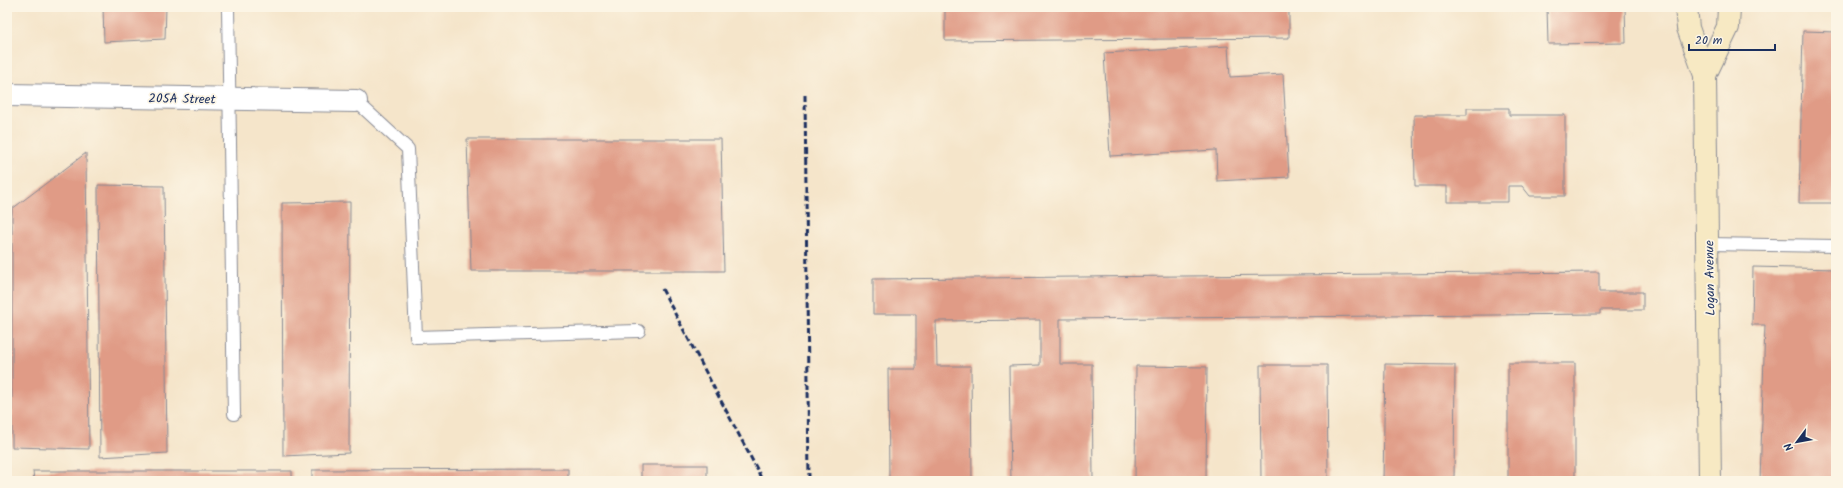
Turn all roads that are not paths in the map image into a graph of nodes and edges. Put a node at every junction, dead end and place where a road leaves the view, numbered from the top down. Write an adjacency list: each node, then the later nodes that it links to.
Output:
1 (228, 7): 6 (lane)
2 (1686, 7): 4 (main road, Logan Avenue)
3 (1729, 7): 4 (main road, Logan Avenue)
4 (1705, 75): 8 (main road, Logan Avenue)
5 (7, 95): 6 (street, 205A Street)
6 (230, 99): 7 (street, 205A Street); 11 (lane)
7 (356, 101): 10 (lane)
8 (1708, 244): 9 (lane); 12 (main road, Logan Avenue)
9 (1836, 246)
10 (638, 331)
11 (234, 414)
12 (1710, 481)

